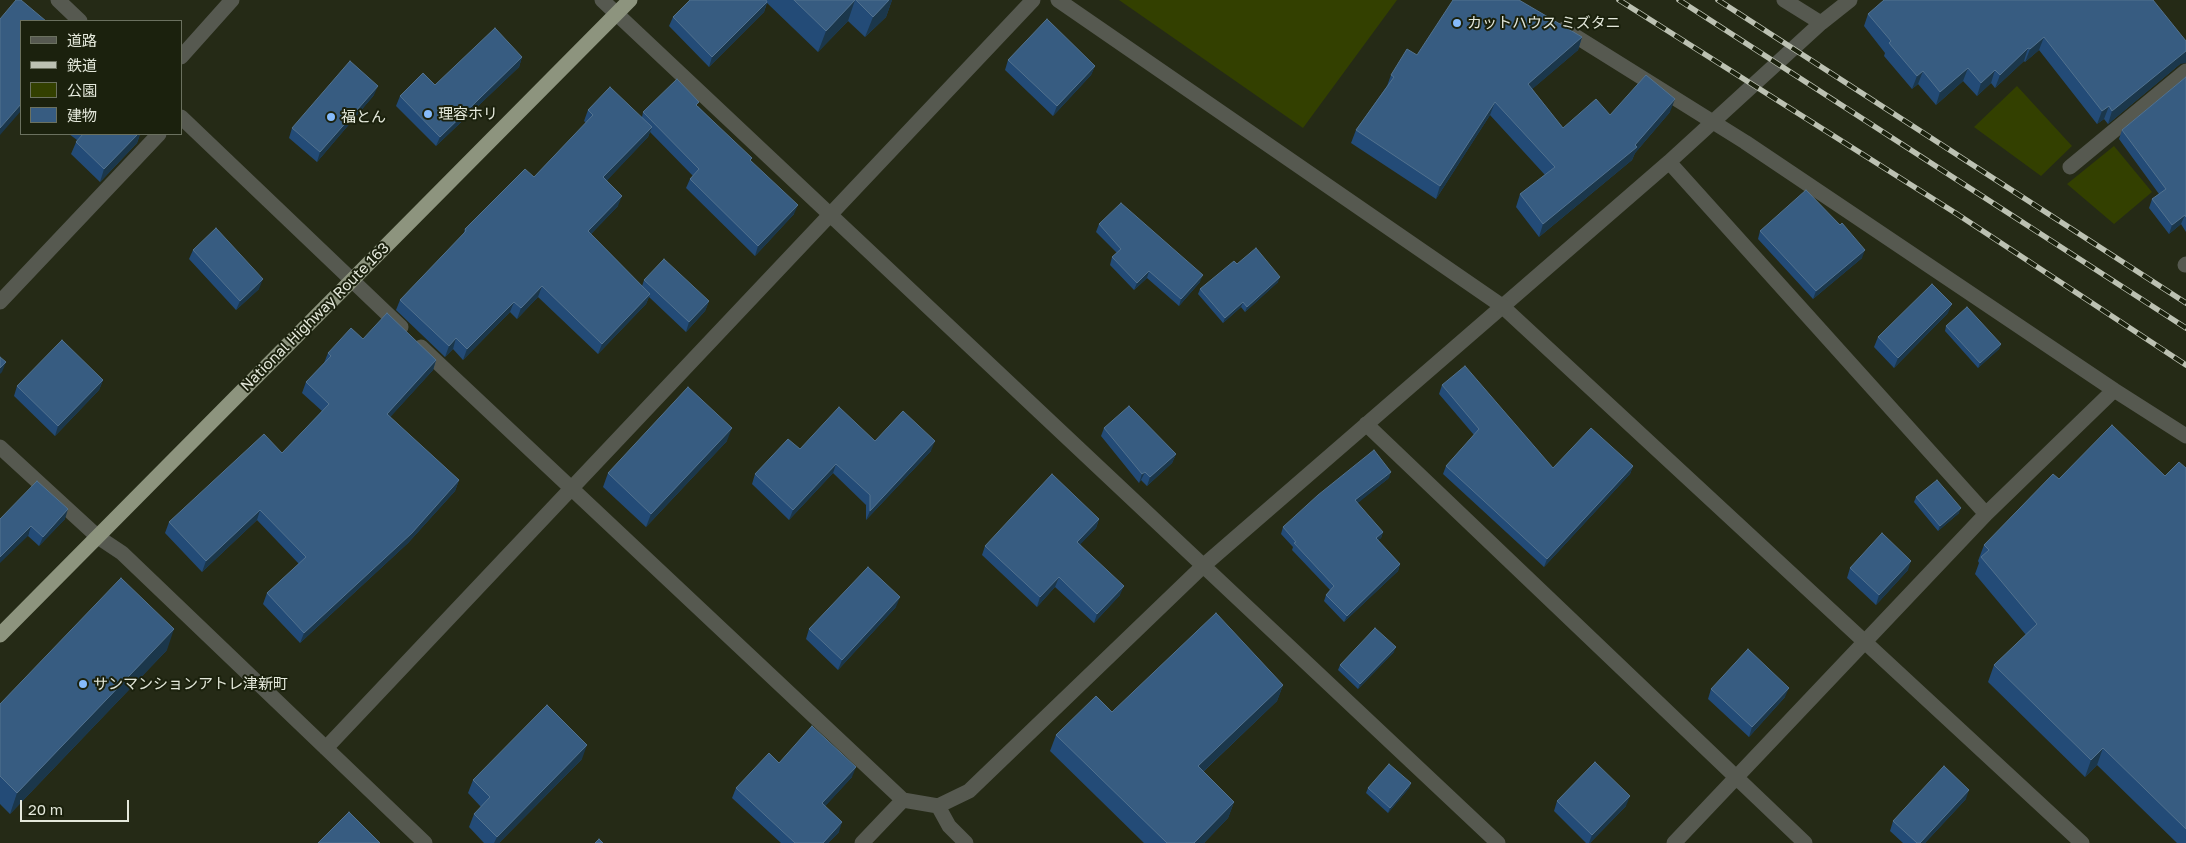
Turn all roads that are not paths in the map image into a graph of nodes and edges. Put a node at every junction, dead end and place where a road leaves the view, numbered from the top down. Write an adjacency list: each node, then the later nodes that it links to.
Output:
1 (58, 0): 10 (street)
2 (232, 0): 13 (street)
3 (602, 0): 9 (street)
4 (630, 0): 9 (highway, National Highway Route 163)
5 (1033, 0): 20 (street)
6 (1058, 0): 23 (street)
7 (1784, 0): 12 (street)
8 (1850, 0): 12 (street)
9 (616, 14): 20 (street); 21 (highway, National Highway Route 163)
10 (79, 20)
11 (1552, 21): 16 (street)
12 (1821, 24): 16 (street)
13 (182, 56)
14 (2186, 72): 19 (street)
15 (182, 118): 21 (street)
16 (1712, 123): 18 (street); 24 (street)
17 (158, 135): 22 (street)
18 (1669, 162): 23 (street); 29 (street)
19 (2070, 167)
20 (830, 213): 28 (street); 31 (street)
21 (351, 280): 28 (street); 30 (highway, National Highway Route 163)
22 (0, 302)
23 (1502, 306): 25 (street); 33 (street)
24 (2114, 390): 26 (street); 29 (street)
25 (1366, 424): 31 (street); 35 (street)
26 (2186, 436)
27 (0, 447): 30 (street)
28 (571, 489): 34 (street); 36 (street)
29 (1986, 514): 33 (street)
30 (98, 537): 32 (highway, National Highway Route 163); 34 (street)
31 (1204, 566): 37 (street); 41 (street)
32 (0, 635)
33 (1865, 642): 35 (street); 44 (street)
34 (326, 748): 38 (street)
35 (1736, 777): 42 (street); 43 (street)
36 (903, 800): 37 (street); 39 (street)
37 (938, 806): 40 (street)
38 (425, 843)
39 (862, 843)
40 (966, 843)
41 (1498, 843)
42 (1674, 843)
43 (1805, 843)
44 (2082, 843)

